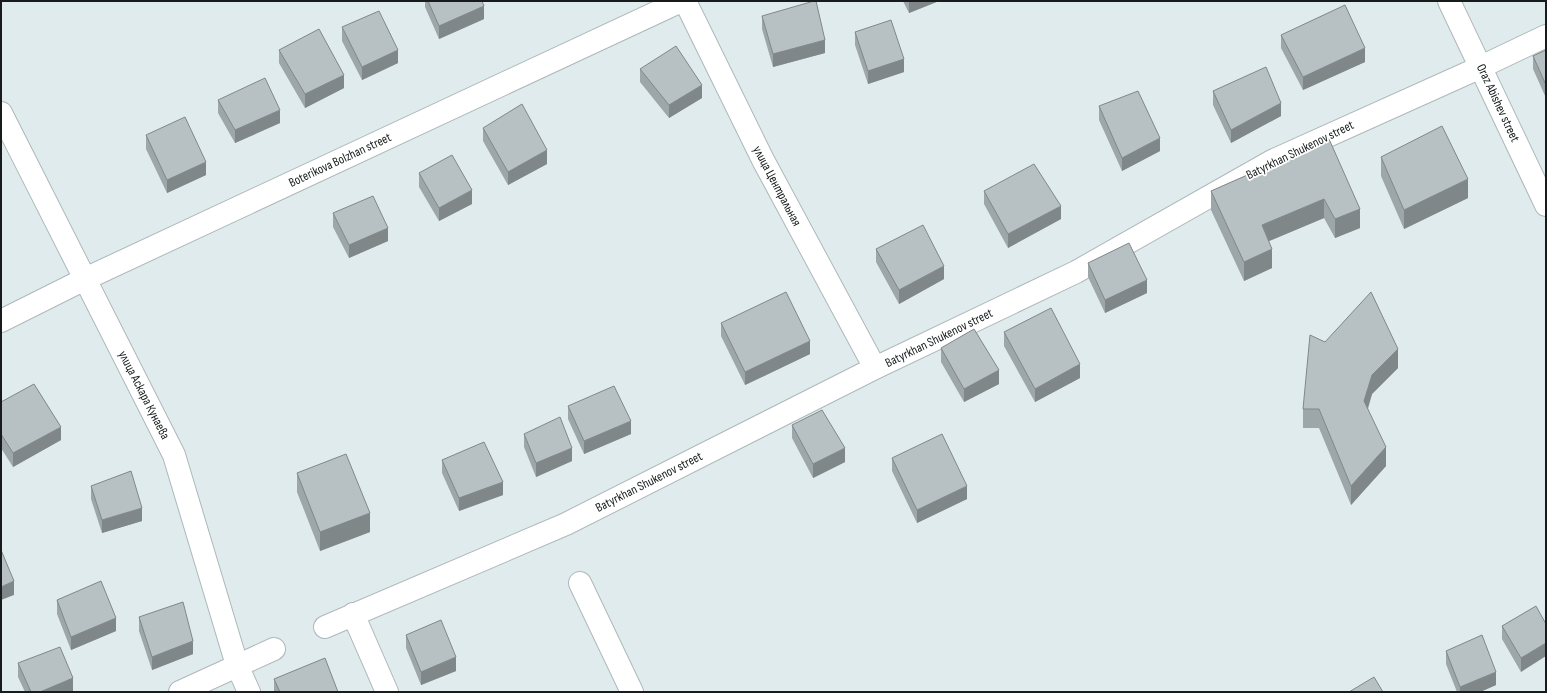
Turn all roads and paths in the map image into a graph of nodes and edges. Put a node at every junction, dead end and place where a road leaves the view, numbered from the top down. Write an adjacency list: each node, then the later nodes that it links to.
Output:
1 (681, 1): 8 (street, Boterikova Bolzhan street)
2 (685, 1): 10 (street, улица Центральная)
3 (1449, 1): 5 (street, Oraz Abishev street)
4 (1546, 36): 5 (street, Batyrkhan Shukenov street)
5 (1482, 67): 7 (street, Oraz Abishev street); 10 (street, Batyrkhan Shukenov street)
6 (1, 113): 8 (street, улица Аскара Кунаева)
7 (1546, 205)
8 (85, 278): 9 (street, Boterikova Bolzhan street); 15 (street, улица Аскара Кунаева)
9 (1, 321)
10 (875, 368): 12 (street, Batyrkhan Shukenov street)
11 (580, 583): 19 (street)
12 (354, 614): 13 (street, Batyrkhan Shukenov street); 18 (street)
13 (325, 627)
14 (274, 649): 15 (street)
15 (237, 665): 16 (street); 17 (street, улица Аскара Кунаева)
16 (180, 692)
17 (249, 692)
18 (387, 692)
19 (632, 692)

